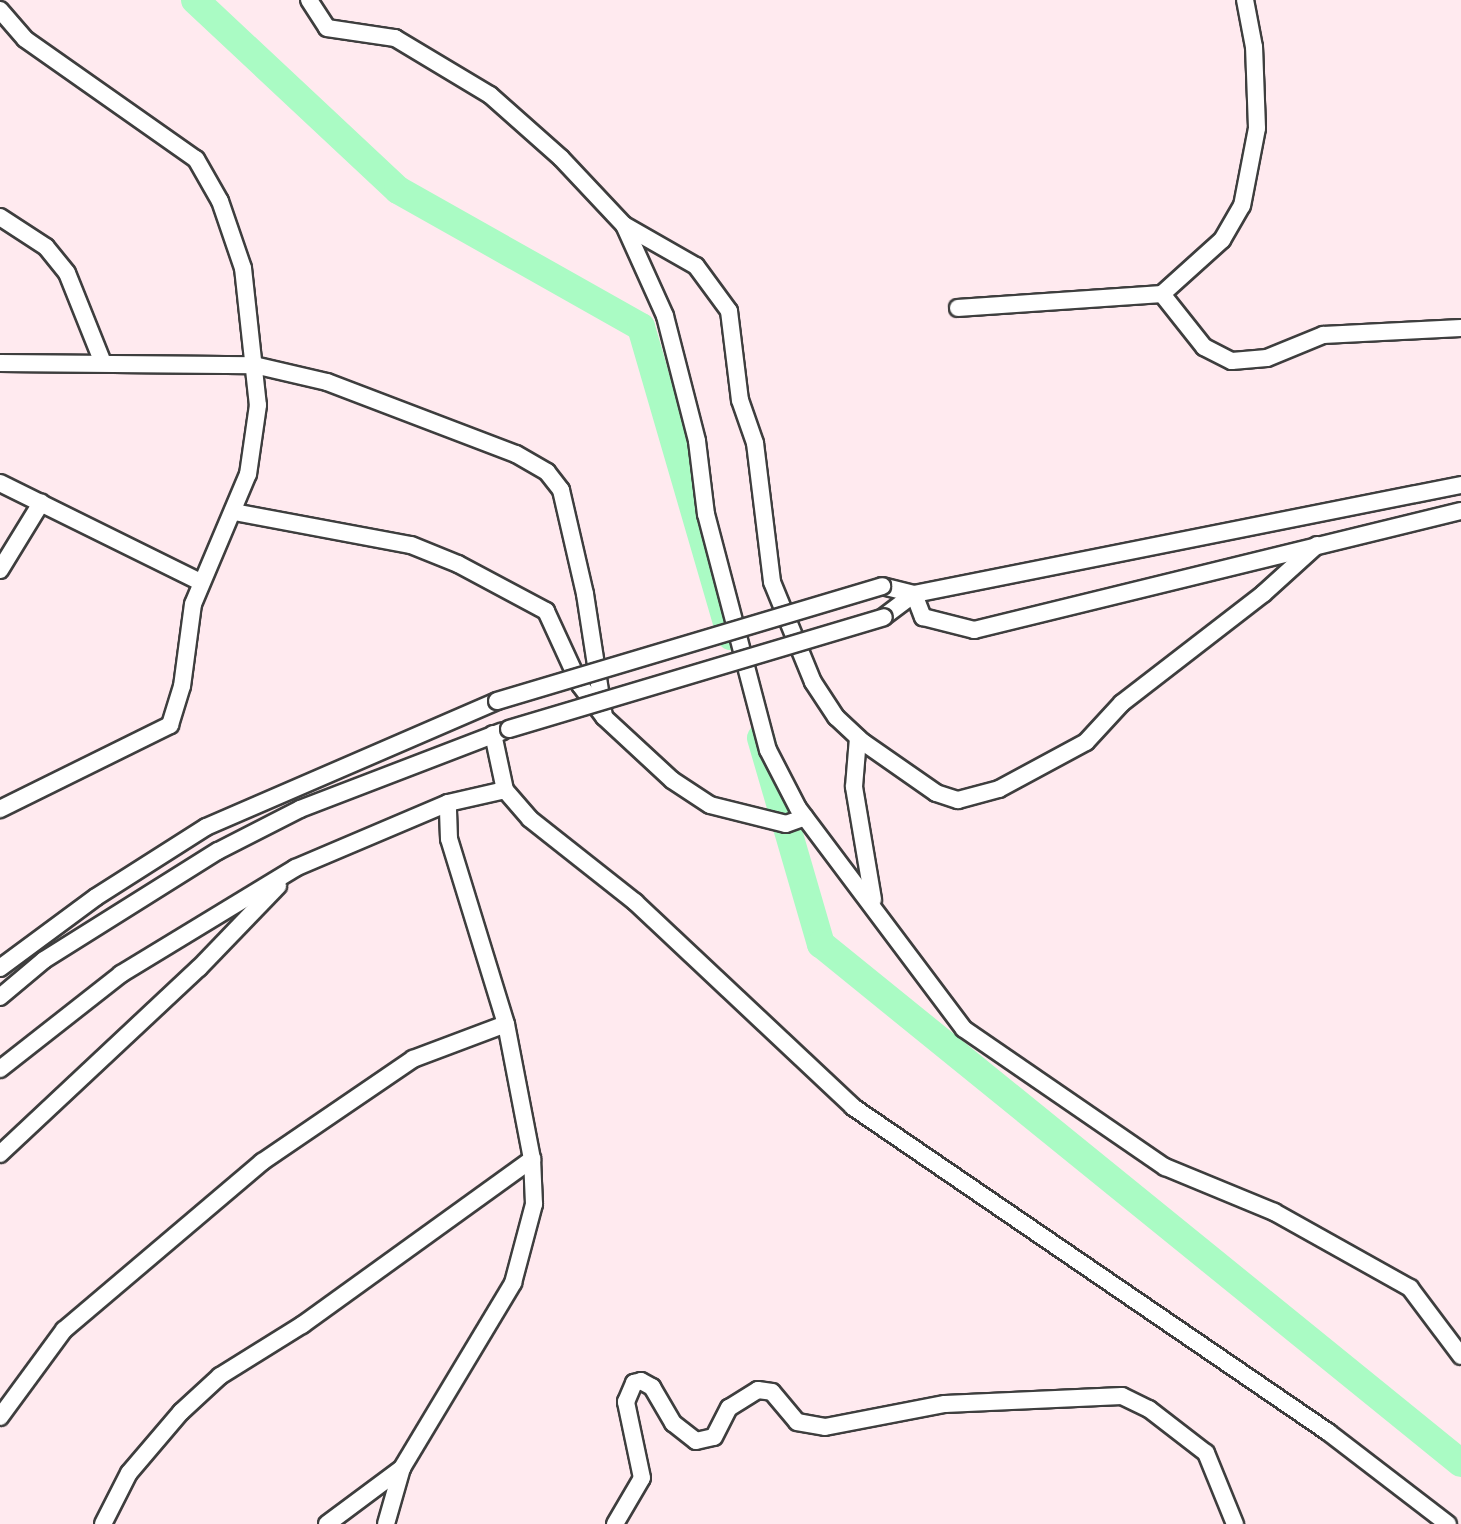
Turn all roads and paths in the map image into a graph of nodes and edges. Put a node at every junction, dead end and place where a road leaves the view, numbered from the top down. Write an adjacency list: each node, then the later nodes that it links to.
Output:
1 (309, 0): 5 (street)
2 (1245, 0): 6 (street)
3 (0, 10): 11 (street)
4 (0, 217): 10 (street)
5 (624, 225): 23 (street); 27 (street)
6 (1162, 294): 7 (street); 8 (street)
7 (958, 308)
8 (1461, 328)
9 (0, 363): 10 (street)
10 (103, 363): 11 (street)
11 (254, 365): 16 (street); 21 (street)
12 (0, 483): 14 (street)
13 (1461, 485): 20 (street)
14 (41, 503): 18 (street); 19 (street)
15 (1461, 511): 17 (street)
16 (234, 512): 19 (street); 21 (street)
17 (1317, 545): 20 (street); 23 (street)
18 (0, 570)
19 (202, 583): 26 (street)
20 (914, 594): 22 (street, bridge); 30 (street, bridge)
21 (604, 717): 27 (street)
22 (501, 731): 24 (street); 31 (street)
23 (858, 738): 29 (street)
24 (505, 790): 25 (street); 44 (street)
25 (448, 803): 28 (street); 32 (street)
26 (0, 809)
27 (805, 817): 29 (street)
28 (295, 868): 33 (street); 34 (street)
29 (874, 905): 36 (street)
30 (0, 968)
31 (0, 997)
32 (506, 1024): 35 (street); 37 (street)
33 (0, 1069)
34 (0, 1154)
35 (532, 1159): 38 (street); 39 (street)
36 (1461, 1356)
37 (0, 1417)
38 (402, 1468): 40 (street); 41 (street)
39 (103, 1524)
40 (327, 1524)
41 (386, 1524)
42 (615, 1524): 43 (street)
43 (1235, 1524)
44 (1448, 1524)

